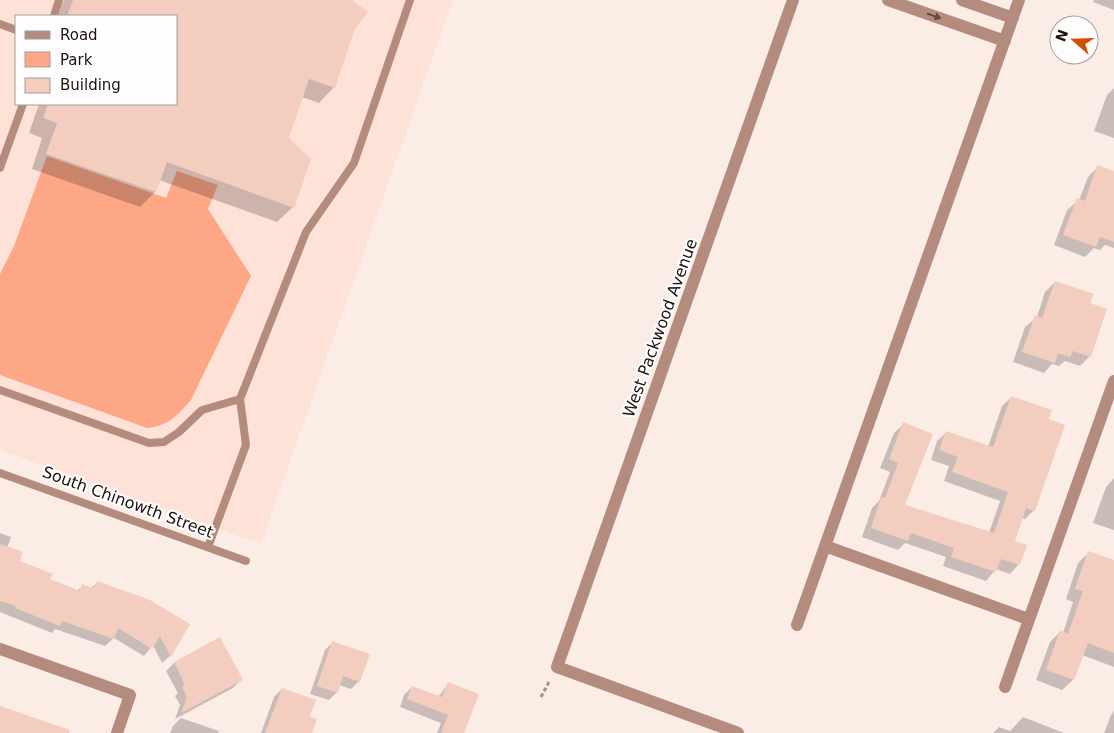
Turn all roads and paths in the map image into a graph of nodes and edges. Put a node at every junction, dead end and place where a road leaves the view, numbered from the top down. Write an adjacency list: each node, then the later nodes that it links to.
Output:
1 (59, 0): 7 (lane)
2 (410, 0): 16 (lane)
3 (794, 0): 26 (street, West Packwood Avenue)
4 (888, 0): 11 (street, one-way to 11)
5 (962, 0): 8 (street)
6 (1019, 0): 8 (street)
7 (54, 15)
8 (1013, 18): 11 (street)
9 (0, 24): 10 (lane)
10 (15, 30)
11 (1005, 42): 18 (street)
12 (22, 105): 13 (lane)
13 (0, 168)
14 (1114, 381): 21 (street)
15 (0, 390): 16 (lane)
16 (240, 399): 19 (lane)
17 (0, 473): 19 (lane, South Chinowth Street)
18 (825, 546): 21 (street); 22 (street)
19 (208, 547): 20 (lane, South Chinowth Street)
20 (246, 560)
21 (1028, 619): 24 (street)
22 (797, 625)
23 (0, 650): 25 (street)
24 (1005, 687)
25 (117, 733)
26 (738, 733)

